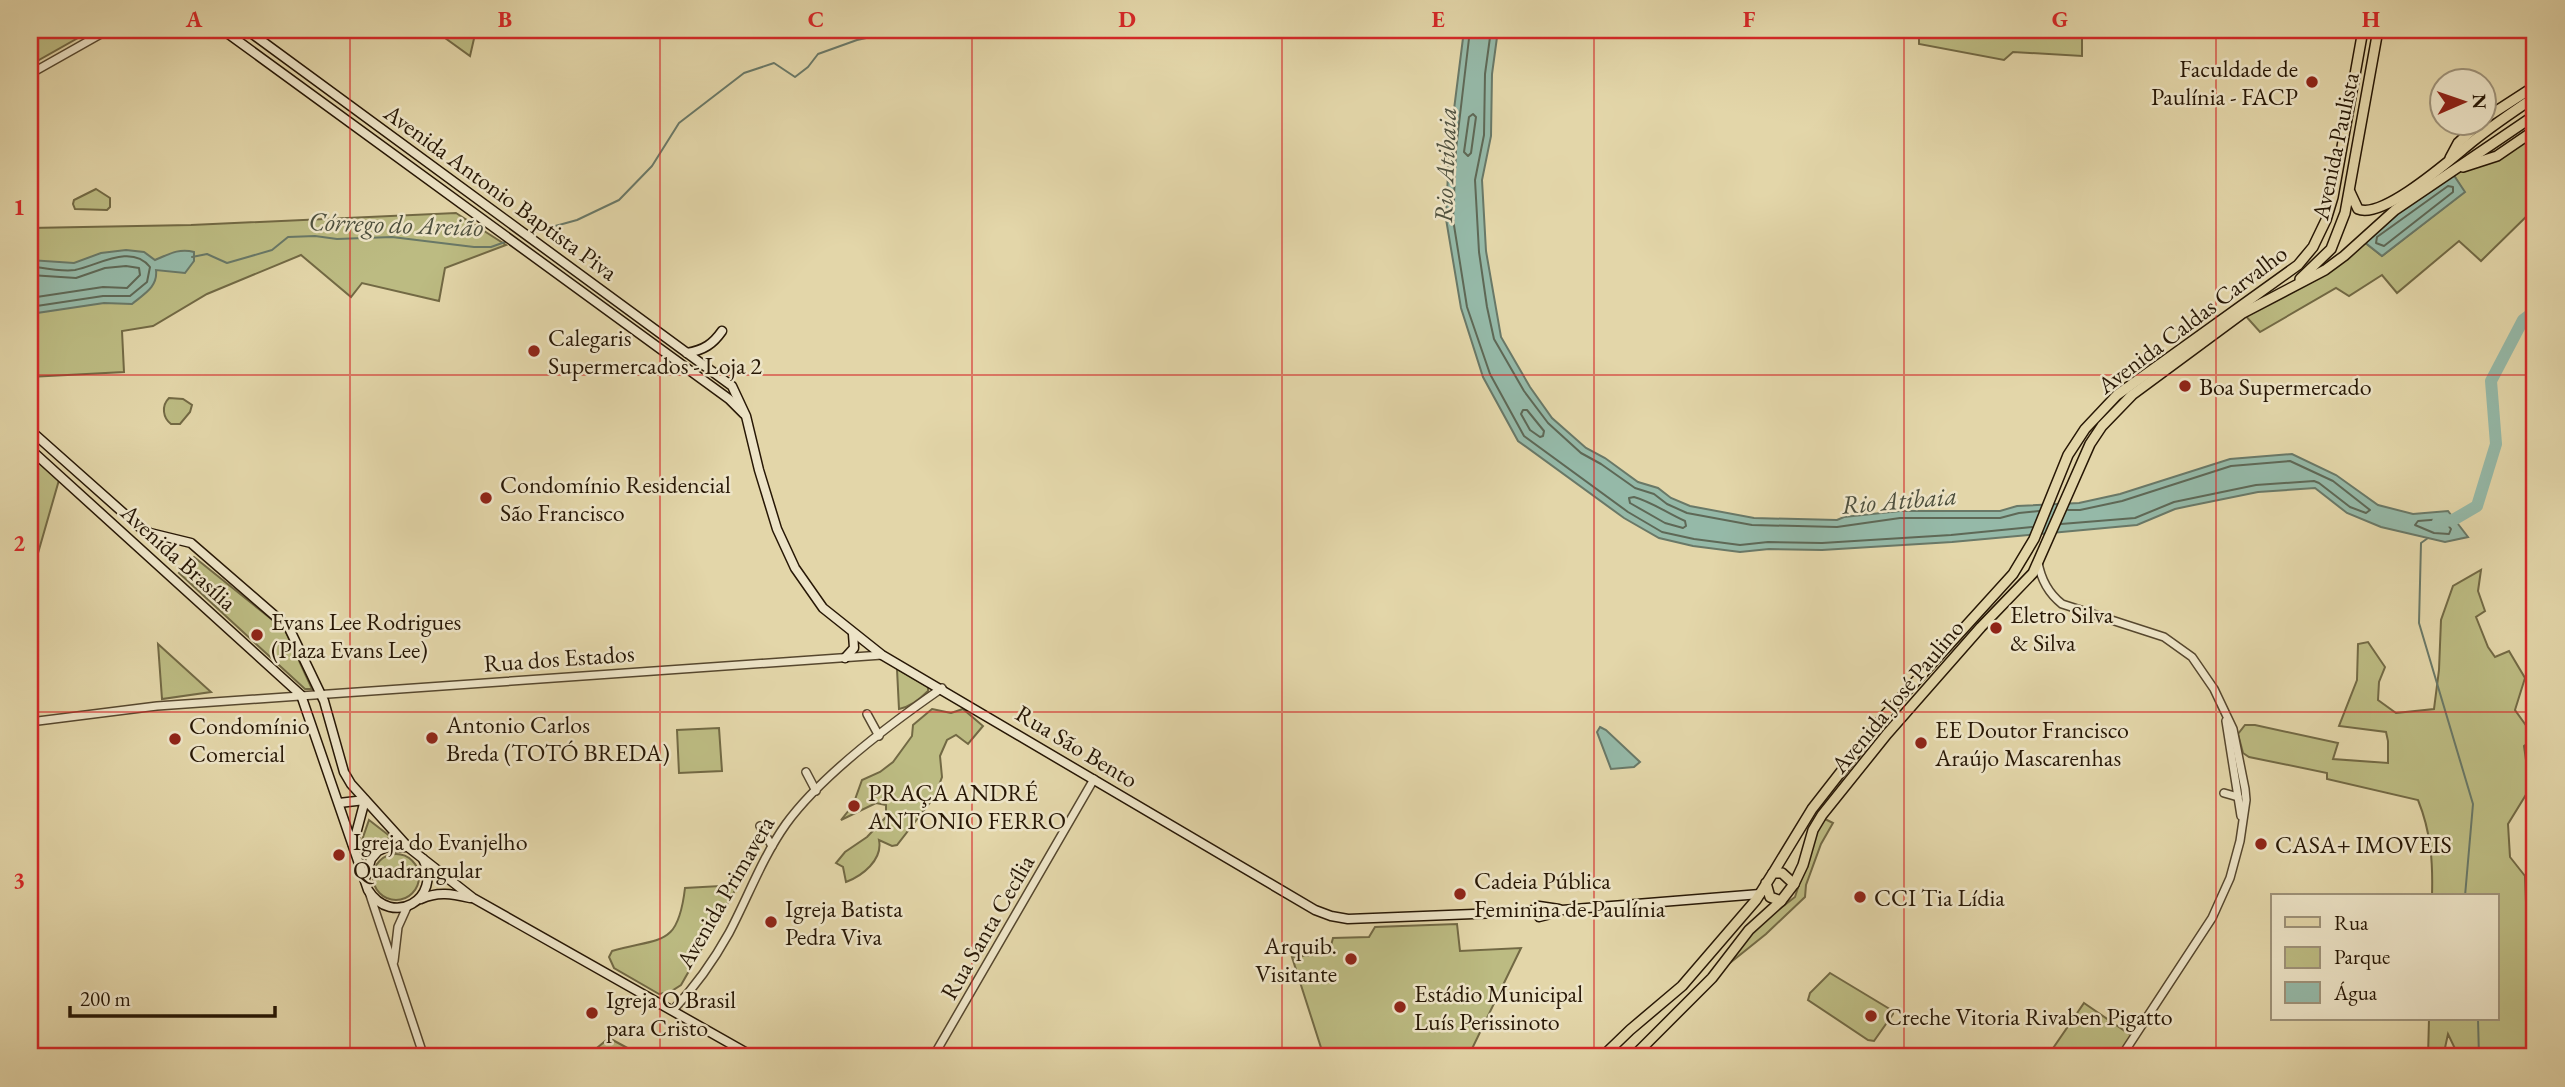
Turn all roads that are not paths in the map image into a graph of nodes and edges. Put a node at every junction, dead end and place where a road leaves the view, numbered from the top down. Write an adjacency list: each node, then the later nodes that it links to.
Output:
1 (108, 30): 6 (street)
2 (223, 30): 18 (main road, Avenida Antonio Baptista Piva)
3 (247, 30): 17 (main road, Avenida Antonio Baptista Piva)
4 (2364, 30): 16 (main road, Avenida Paulista)
5 (2378, 30): 15 (main road, Avenida Paulista)
6 (30, 74)
7 (2535, 86): 10 (main road)
8 (2535, 97): 9 (main road, Avenida Caldas Carvalho)
9 (2520, 107): 11 (main road); 14 (main road, Avenida Caldas Carvalho)
10 (2498, 110)
11 (2532, 117): 14 (main road, Avenida Caldas Carvalho)
12 (2535, 131): 14 (main road)
13 (2466, 136): 14 (main road)
14 (2448, 168): 15 (main road, Avenida Caldas Carvalho); 20 (main road, Avenida Caldas Carvalho)
15 (2349, 191): 20 (main road, Avenida Paulista)
16 (2328, 216): 29 (main road, Avenida Caldas Carvalho)
17 (502, 217): 18 (main road); 19 (main road, Avenida Antonio Baptista Piva)
18 (495, 228): 21 (main road, Avenida Antonio Baptista Piva)
19 (599, 288): 21 (main road); 23 (main road, Avenida Antonio Baptista Piva)
20 (2284, 290): 30 (main road, Avenida Caldas Carvalho)
21 (591, 298): 25 (main road, Avenida Antonio Baptista Piva)
22 (722, 331): 23 (main road)
23 (687, 353): 24 (main road, Avenida Antonio Baptista Piva)
24 (732, 386): 26 (main road, Rua São Bento)
25 (732, 401): 26 (main road, Rua São Bento)
26 (746, 416): 32 (main road, Rua São Bento)
27 (30, 430): 36 (main road, Avenida Brasília)
28 (30, 449): 37 (main road, Avenida Brasília)
29 (2034, 539): 57 (main road, Avenida José Paulino)
30 (2047, 544): 31 (main road, Avenida José Paulino)
31 (2038, 562): 39 (street); 60 (main road, Avenida José Paulino)
32 (853, 634): 33 (main road, Rua São Bento); 34 (main road)
33 (882, 655): 34 (street, Rua dos Estados); 35 (main road, Rua São Bento)
34 (845, 658): 36 (street, Rua dos Estados)
35 (942, 688): 41 (street, Avenida Primavera); 45 (main road, Rua São Bento)
36 (320, 693): 37 (street, Rua dos Estados); 49 (main road)
37 (302, 695): 40 (street, Rua dos Estados); 50 (main road)
38 (867, 713): 41 (street)
39 (2225, 717): 42 (street); 43 (street)
40 (30, 722)
41 (879, 736): 46 (street, Avenida Primavera)
42 (2231, 755): 43 (street); 48 (street)
43 (2241, 761): 51 (street)
44 (806, 772): 46 (street)
45 (1094, 779): 62 (main road, Rua São Bento); 72 (street, Rua Santa Cecília)
46 (816, 791): 54 (street, Avenida Primavera)
47 (2224, 793): 48 (street)
48 (2238, 797): 51 (street)
49 (365, 800): 50 (main road); 53 (main road); 55 (main road)
50 (339, 803): 53 (main road)
51 (2242, 819): 75 (street)
52 (760, 826): 54 (street)
53 (353, 845): 58 (main road)
54 (772, 846): 69 (street, Avenida Primavera)
55 (408, 847): 56 (main road); 58 (main road)
56 (423, 859): 64 (main road); 65 (main road)
57 (1773, 873): 59 (main road); 60 (main road)
58 (365, 879): 61 (main road)
59 (1766, 883): 62 (main road); 63 (main road)
60 (1794, 884): 66 (main road)
61 (368, 890): 67 (main road); 68 (street)
62 (1760, 894): 63 (main road); 73 (main road)
63 (1770, 897): 66 (main road)
64 (473, 898): 65 (main road); 69 (main road)
65 (417, 900): 67 (main road)
66 (1781, 901): 74 (main road)
67 (407, 906): 68 (street)
68 (394, 965): 70 (street)
69 (673, 1010): 71 (main road)
70 (424, 1057)
71 (754, 1057)
72 (933, 1057)
73 (1602, 1057)
74 (1633, 1057)
75 (2121, 1057)

